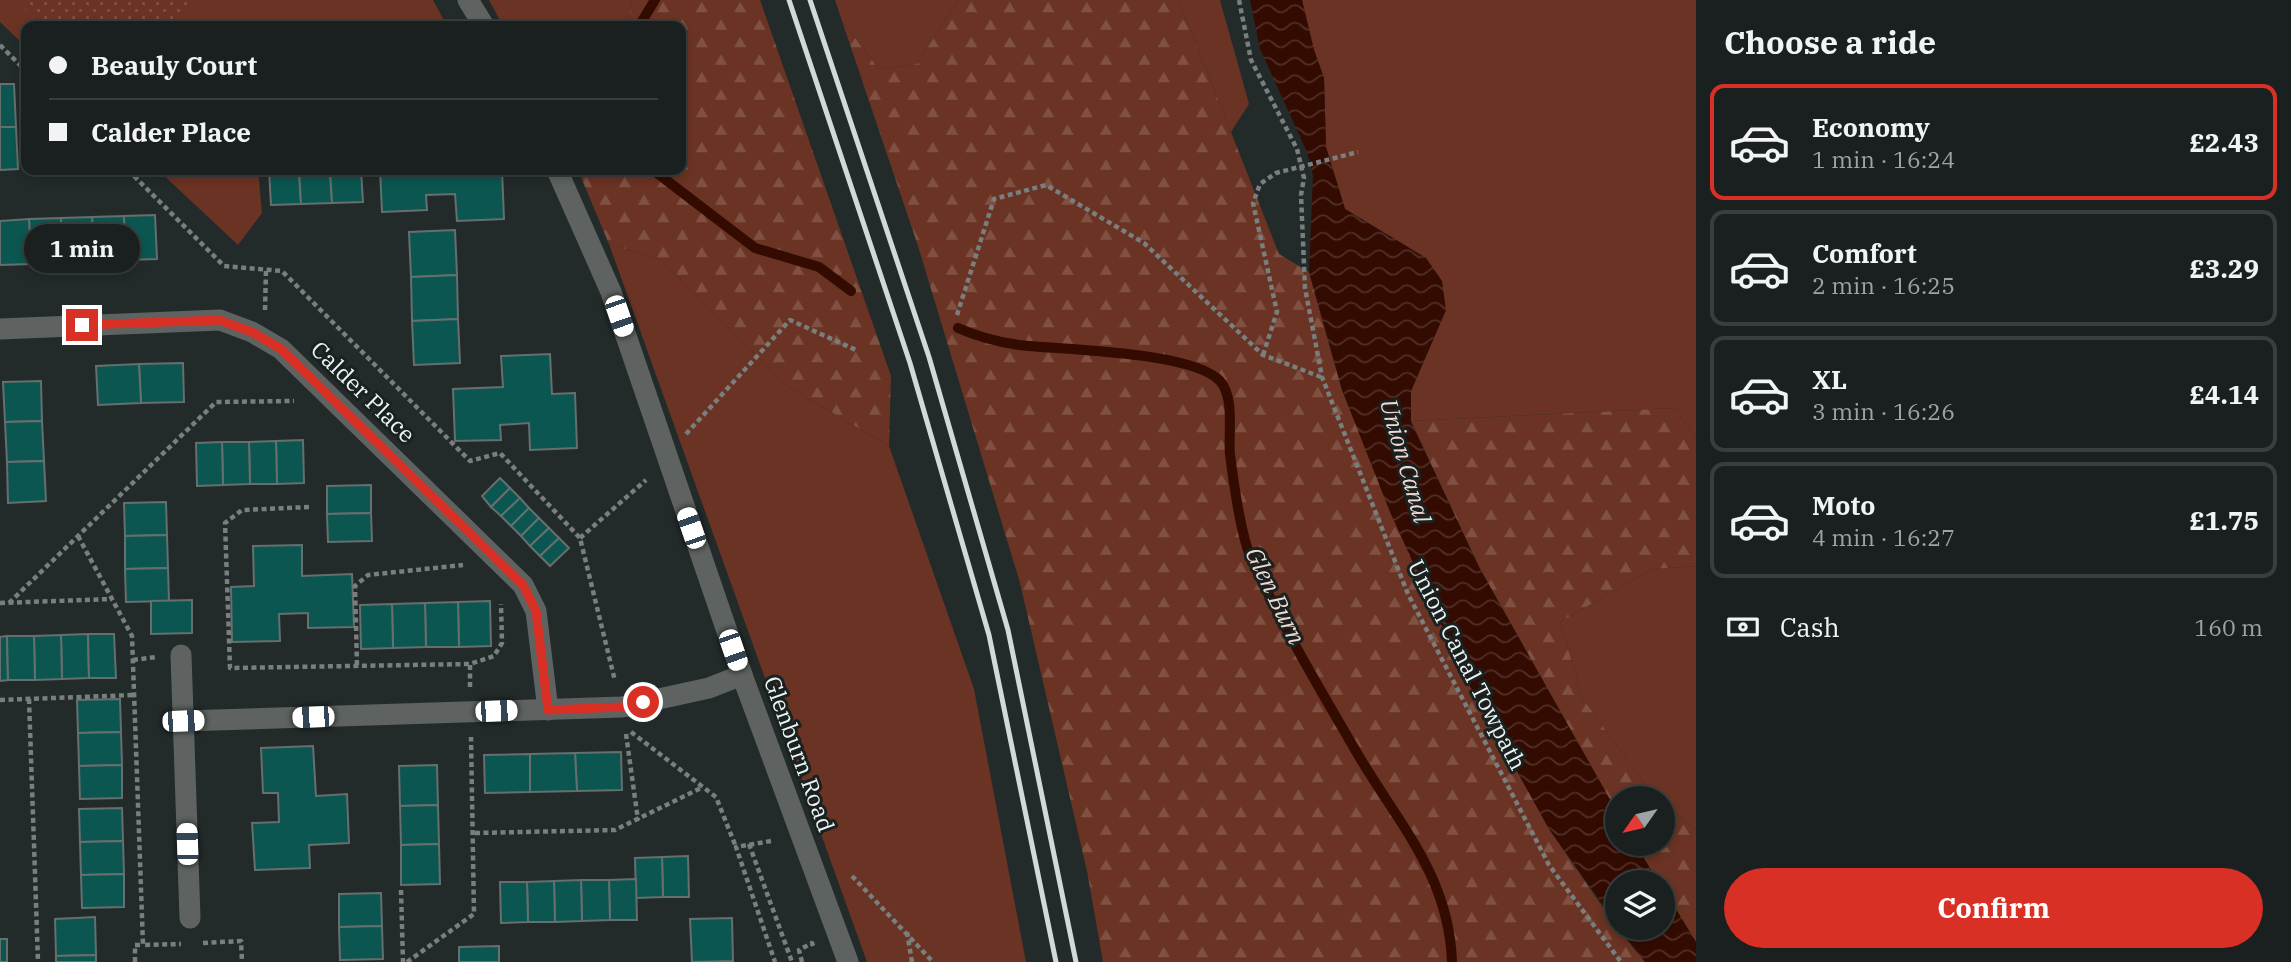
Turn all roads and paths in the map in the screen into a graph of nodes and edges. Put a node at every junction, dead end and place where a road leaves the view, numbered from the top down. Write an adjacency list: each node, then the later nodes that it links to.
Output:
1 (468, 0): 3 (street)
2 (1239, 0): 15 (path, Union Canal Towpath)
3 (481, 21)
4 (0, 45): 5 (path)
5 (21, 66)
6 (1358, 152): 14 (path)
7 (133, 175): 9 (path)
8 (559, 175): 17 (street, Glenburn Road)
9 (266, 270): 10 (path); 20 (path)
10 (264, 308)
11 (957, 315): 14 (path)
12 (0, 329): 16 (street, Calder Place)
13 (856, 350): 17 (path)
14 (1263, 355): 15 (path)
15 (1322, 377): 55 (path, Union Canal Towpath)
16 (334, 400): 19 (path); 31 (street, Calder Place)
17 (666, 455): 20 (path); 26 (street, Glenburn Road)
18 (309, 507): 25 (path)
19 (78, 536): 21 (path); 23 (path)
20 (580, 538): 30 (path)
21 (112, 599): 23 (path); 27 (path)
22 (0, 603): 23 (path)
23 (9, 603)
24 (181, 655): 32 (street)
25 (470, 664)
26 (742, 675): 30 (street); 52 (street, Glenburn Road)
27 (134, 695): 28 (path); 43 (path)
28 (29, 699): 29 (path); 45 (path)
29 (0, 700)
30 (622, 707): 31 (street)
31 (548, 710): 32 (street)
32 (183, 721): 41 (street)
33 (703, 787): 34 (path); 34 (path); 38 (path)
34 (638, 820): 35 (path)
35 (475, 833)
36 (771, 841): 37 (path)
37 (750, 844): 38 (path); 50 (path)
38 (736, 846): 49 (path)
39 (852, 876): 42 (path)
40 (401, 890): 48 (path)
41 (190, 918)
42 (907, 932): 53 (path); 54 (path)
43 (143, 945): 46 (path); 47 (path)
44 (817, 953): 51 (path)
45 (38, 962)
46 (135, 962)
47 (242, 962)
48 (404, 962)
49 (775, 962)
50 (792, 962)
51 (802, 962)
52 (848, 962)
53 (912, 962)
54 (933, 962)
55 (1621, 962)

